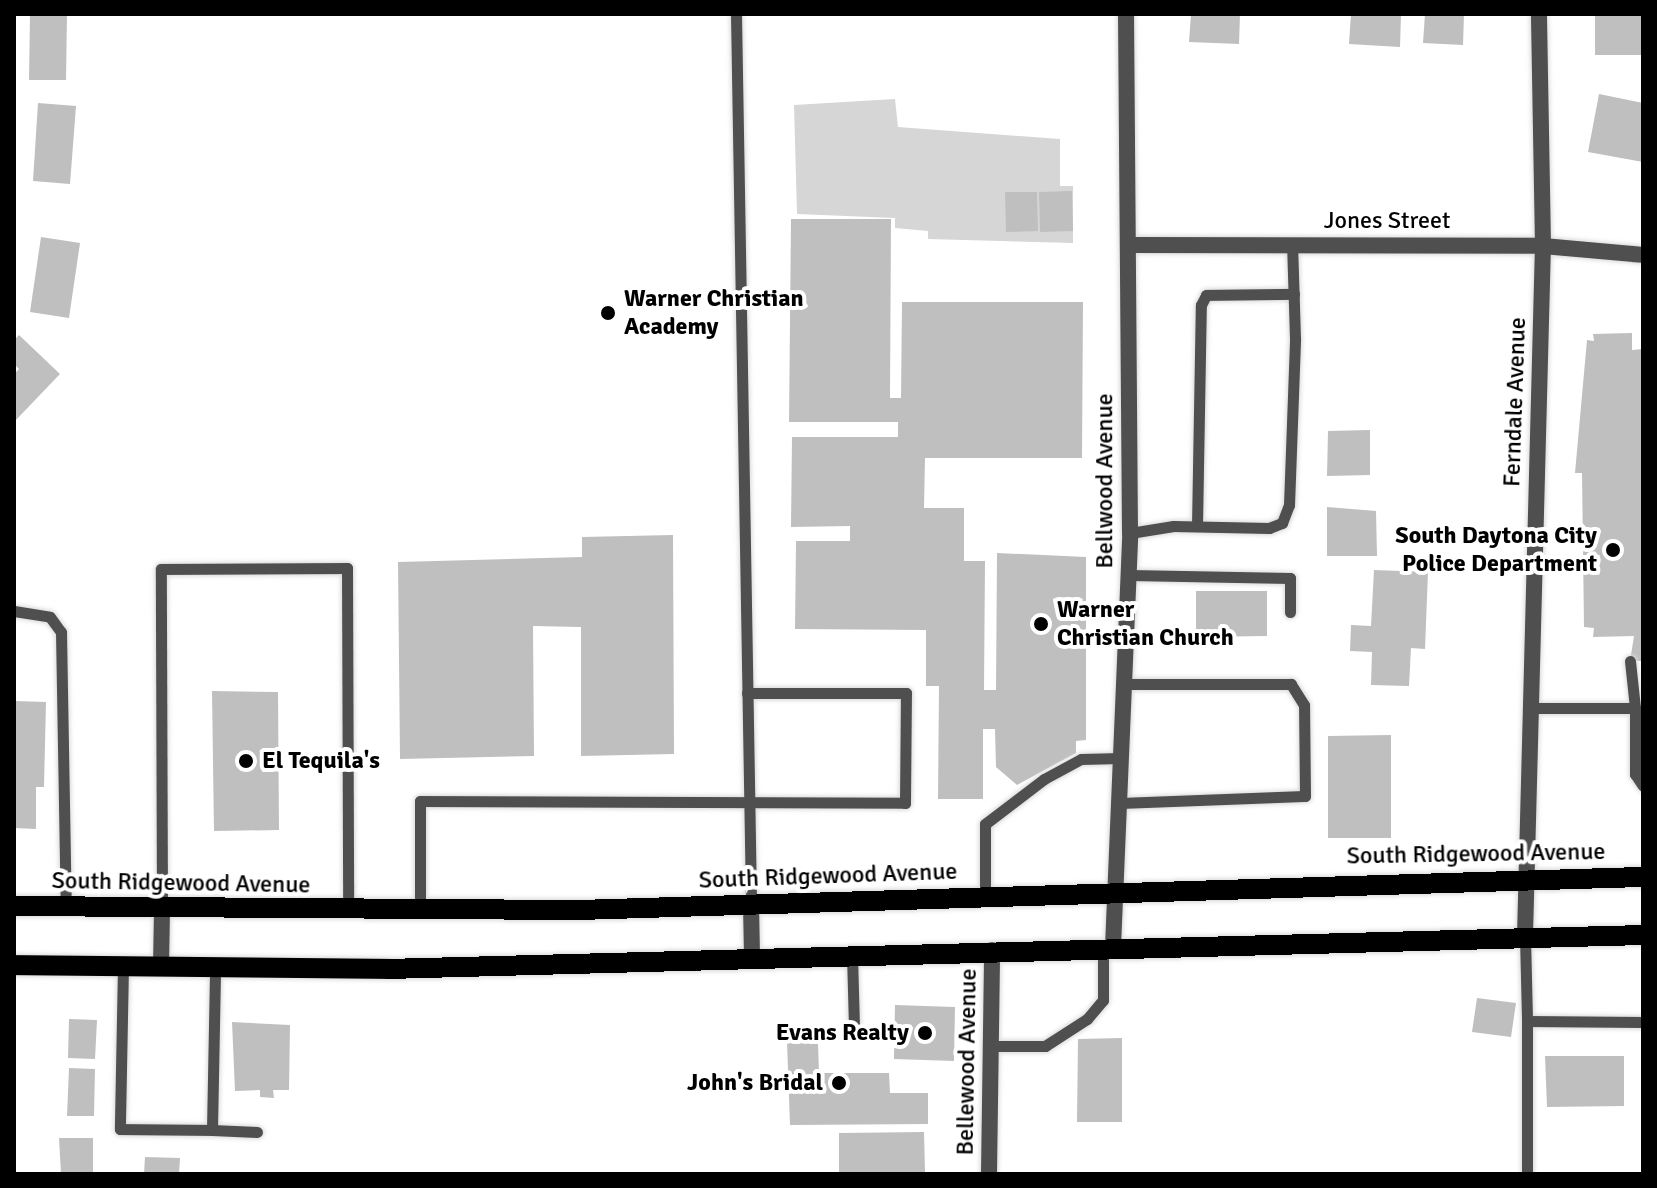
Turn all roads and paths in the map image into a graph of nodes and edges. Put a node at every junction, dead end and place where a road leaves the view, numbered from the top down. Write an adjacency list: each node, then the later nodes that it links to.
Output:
1 (736, 14): 16 (lane)
2 (1126, 14): 4 (street, Bellwood Avenue)
3 (1539, 14): 6 (street, Ferndale Avenue)
4 (1130, 245): 5 (street, Jones Street); 10 (street, Bellwood Avenue)
5 (1292, 245): 6 (street, Jones Street); 8 (lane)
6 (1543, 246): 7 (street, Jones Street); 17 (street, Ferndale Avenue)
7 (1643, 255)
8 (1294, 294): 9 (lane); 9 (lane)
9 (1197, 526): 10 (lane)
10 (1130, 533): 11 (street, Bellwood Avenue)
11 (1129, 575): 13 (lane); 15 (street, Bellwood Avenue)
12 (14, 611): 29 (lane)
13 (1290, 612)
14 (1630, 661): 18 (lane)
15 (1124, 684): 19 (street, Bellwood Avenue); 22 (lane)
16 (747, 693): 21 (lane); 21 (lane)
17 (1530, 708): 18 (lane); 23 (street, Ferndale Avenue)
18 (1635, 708): 20 (lane)
19 (1121, 758): 22 (street, Bellwood Avenue); 26 (lane)
20 (1643, 786)
21 (749, 802): 27 (lane); 32 (lane)
22 (1119, 803): 25 (street, Bellwood Avenue)
23 (1525, 877): 24 (main road, South Ridgewood Avenue); 25 (main road, South Ridgewood Avenue); 34 (street, Ferndale Avenue)
24 (1643, 877)
25 (1116, 891): 26 (main road, South Ridgewood Avenue); 35 (street, Bellwood Avenue)
26 (985, 897): 27 (main road, South Ridgewood Avenue)
27 (751, 904): 32 (main road, South Ridgewood Avenue); 38 (street)
28 (14, 906): 29 (main road, South Ridgewood Avenue)
29 (66, 907): 30 (main road, South Ridgewood Avenue)
30 (162, 908): 31 (main road, South Ridgewood Avenue); 31 (lane); 41 (street)
31 (348, 911): 32 (main road, South Ridgewood Avenue)
32 (420, 911)
33 (1643, 935): 34 (main road)
34 (1525, 936): 35 (main road); 43 (lane)
35 (1108, 947): 36 (main road); 46 (lane)
36 (992, 950): 37 (main road); 46 (street, Bellewood Avenue)
37 (852, 955): 38 (main road); 45 (lane)
38 (752, 958): 42 (main road)
39 (14, 965): 40 (main road)
40 (123, 966): 41 (main road); 47 (lane)
41 (161, 967): 42 (main road)
42 (215, 967): 47 (lane)
43 (1527, 1021): 44 (lane); 50 (lane)
44 (1643, 1022)
45 (854, 1026)
46 (991, 1046): 49 (street, Bellewood Avenue)
47 (212, 1130): 48 (lane)
48 (257, 1132)
49 (989, 1174)
50 (1527, 1174)

